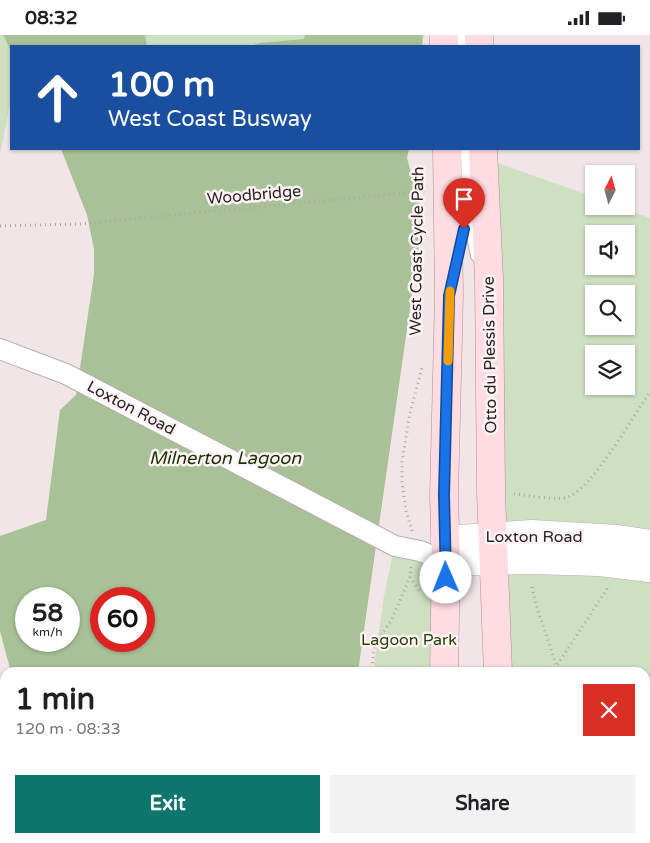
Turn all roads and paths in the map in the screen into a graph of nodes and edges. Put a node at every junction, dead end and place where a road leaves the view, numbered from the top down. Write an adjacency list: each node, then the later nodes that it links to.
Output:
1 (447, 150): 7 (main road)
2 (466, 150): 5 (lane)
3 (482, 150): 8 (main road, Otto du Plessis Drive)
4 (431, 191): 6 (path, Woodbridge)
5 (467, 212): 7 (lane); 8 (lane)
6 (0, 226)
7 (449, 296): 16 (main road)
8 (489, 323): 15 (main road, Otto du Plessis Drive)
9 (0, 349): 16 (street, Loxton Road)
10 (424, 361): 13 (path)
11 (650, 392): 12 (path)
12 (514, 493)
13 (412, 529)
14 (650, 544): 15 (street, Loxton Road)
15 (493, 549): 16 (street, Loxton Road); 17 (street, Loxton Road); 24 (main road, Otto du Plessis Drive)
16 (445, 551): 23 (main road)
17 (650, 569)
18 (410, 577): 22 (path)
19 (611, 583): 21 (path)
20 (532, 587): 21 (path)
21 (556, 664): 25 (path); 26 (path)
22 (372, 667)
23 (444, 667)
24 (497, 667)
25 (555, 667)
26 (557, 667)

